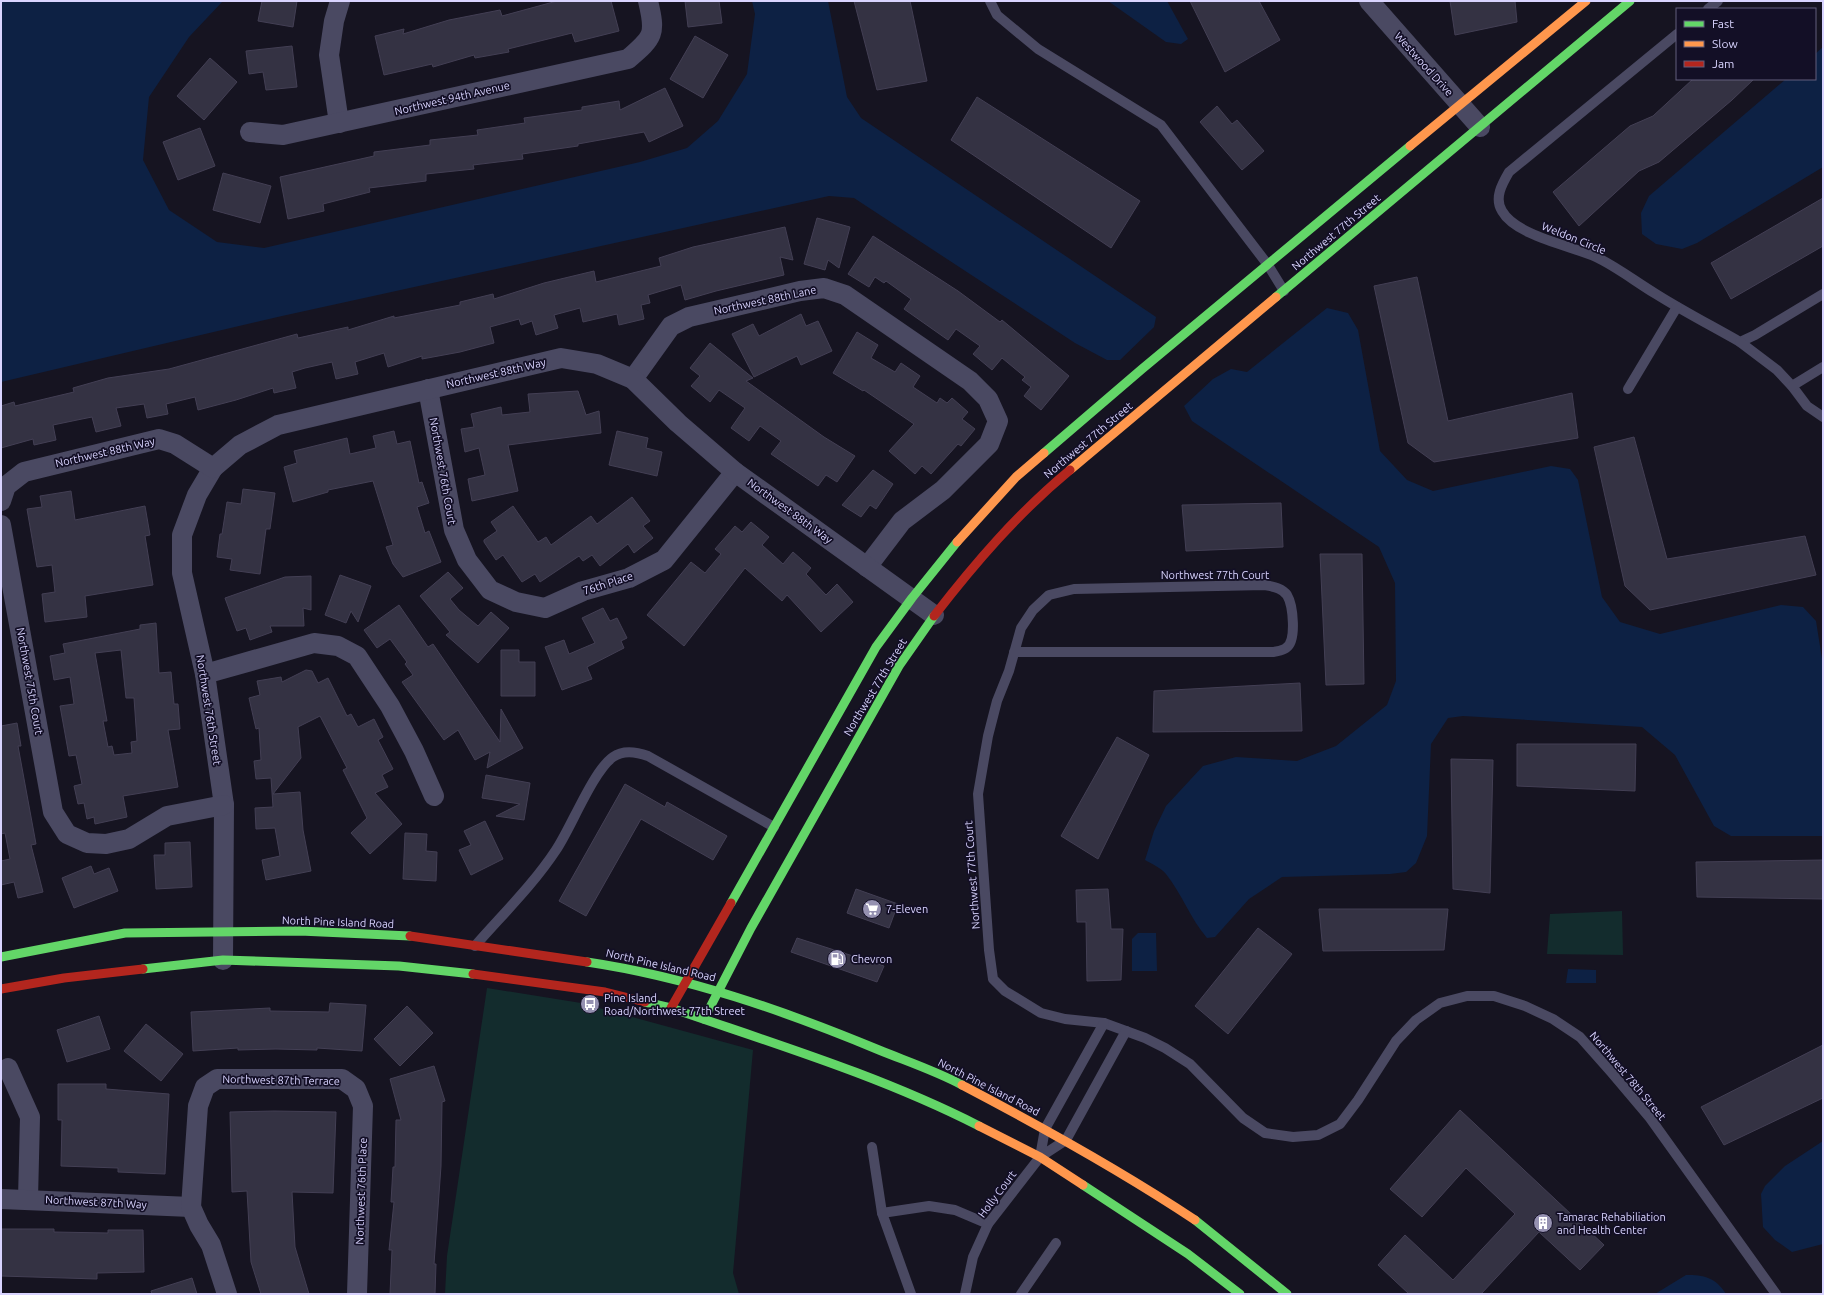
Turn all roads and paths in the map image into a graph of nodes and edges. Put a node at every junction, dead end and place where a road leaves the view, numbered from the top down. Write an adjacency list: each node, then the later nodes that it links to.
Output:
1 (340, 1): 11 (street)
2 (648, 1): 11 (street, Northwest 94th Avenue)
3 (990, 1): 14 (lane)
4 (1369, 1): 10 (street, Westwood Drive)
5 (1586, 1): 10 (street, Northwest 77th Street)
6 (1630, 1): 12 (street, Northwest 77th Street)
7 (1718, 1): 8 (lane)
8 (1709, 8)
9 (1676, 35): 17 (lane, Weldon Circle)
10 (1460, 105): 12 (street, Westwood Drive); 14 (street, Northwest 77th Street)
11 (338, 123): 13 (street, Northwest 94th Avenue)
12 (1480, 126): 15 (street, Northwest 77th Street)
13 (250, 132)
14 (1268, 265): 15 (lane); 31 (street, Northwest 77th Street)
15 (1284, 291): 32 (street, Northwest 77th Street)
16 (1823, 294): 18 (lane)
17 (1677, 307): 18 (lane, Weldon Circle); 23 (lane)
18 (1740, 342): 21 (lane, Weldon Circle)
19 (1823, 367): 21 (lane)
20 (633, 379): 22 (street, Northwest 88th Way); 26 (street, Northwest 88th Way); 29 (street, Northwest 88th Lane)
21 (1792, 386): 24 (lane, Weldon Circle)
22 (428, 389): 25 (street, Northwest 88th Way); 30 (street, Northwest 76th Court)
23 (1628, 389)
24 (1823, 418)
25 (213, 468): 27 (street, Northwest 88th Way); 34 (street, Northwest 76th Street)
26 (735, 472): 29 (street, Northwest 88th Way); 30 (street, 76th Place)
27 (4, 493)
28 (1, 525): 36 (street, Northwest 75th Court)
29 (867, 567): 31 (street, Northwest 88th Way)
30 (490, 590)
31 (912, 598): 32 (street, Northwest 88th Way); 37 (street, Northwest 77th Street)
32 (934, 615): 44 (street, Northwest 77th Street)
33 (1014, 652): 33 (lane, Northwest 77th Court); 47 (lane, Northwest 77th Court)
34 (205, 674): 35 (street); 36 (street, Northwest 76th Street)
35 (434, 796)
36 (224, 805): 38 (street, Northwest 76th Street)
37 (777, 828): 39 (lane); 42 (street, Northwest 77th Street)
38 (223, 933): 39 (street, North Pine Island Road); 40 (street, North Pine Island Road); 41 (street, Northwest 76th Street)
39 (474, 946): 42 (street, North Pine Island Road)
40 (1, 957)
41 (223, 960): 43 (street); 45 (street)
42 (686, 981): 44 (street, North Pine Island Road); 45 (street, Northwest 77th Street)
43 (1, 990)
44 (719, 991): 46 (street, Northwest 77th Street); 51 (street, North Pine Island Road)
45 (671, 1008): 46 (street)
46 (704, 1019): 54 (street)
47 (1104, 1023): 48 (lane, Northwest 78th Street); 51 (lane)
48 (1126, 1031): 52 (lane); 68 (lane, Northwest 78th Street)
49 (8, 1068): 56 (street)
50 (356, 1089): 57 (street, Northwest 87th Terrace); 62 (street, Northwest 76th Place)
51 (1045, 1129): 52 (street, North Pine Island Road); 54 (lane)
52 (1066, 1140): 54 (lane); 67 (street, North Pine Island Road)
53 (872, 1147): 58 (lane)
54 (1040, 1157): 59 (lane, Holly Court); 66 (street)
55 (1, 1199): 56 (street, Northwest 87th Way)
56 (28, 1199): 57 (street, Northwest 87th Way)
57 (191, 1207): 61 (street)
58 (882, 1213): 59 (lane); 63 (lane)
59 (988, 1224): 64 (lane, Holly Court)
60 (1056, 1243): 65 (lane)
61 (228, 1294)
62 (357, 1294)
63 (911, 1294)
64 (965, 1294)
65 (1021, 1294)
66 (1240, 1294)
67 (1287, 1294)
68 (1776, 1294)

